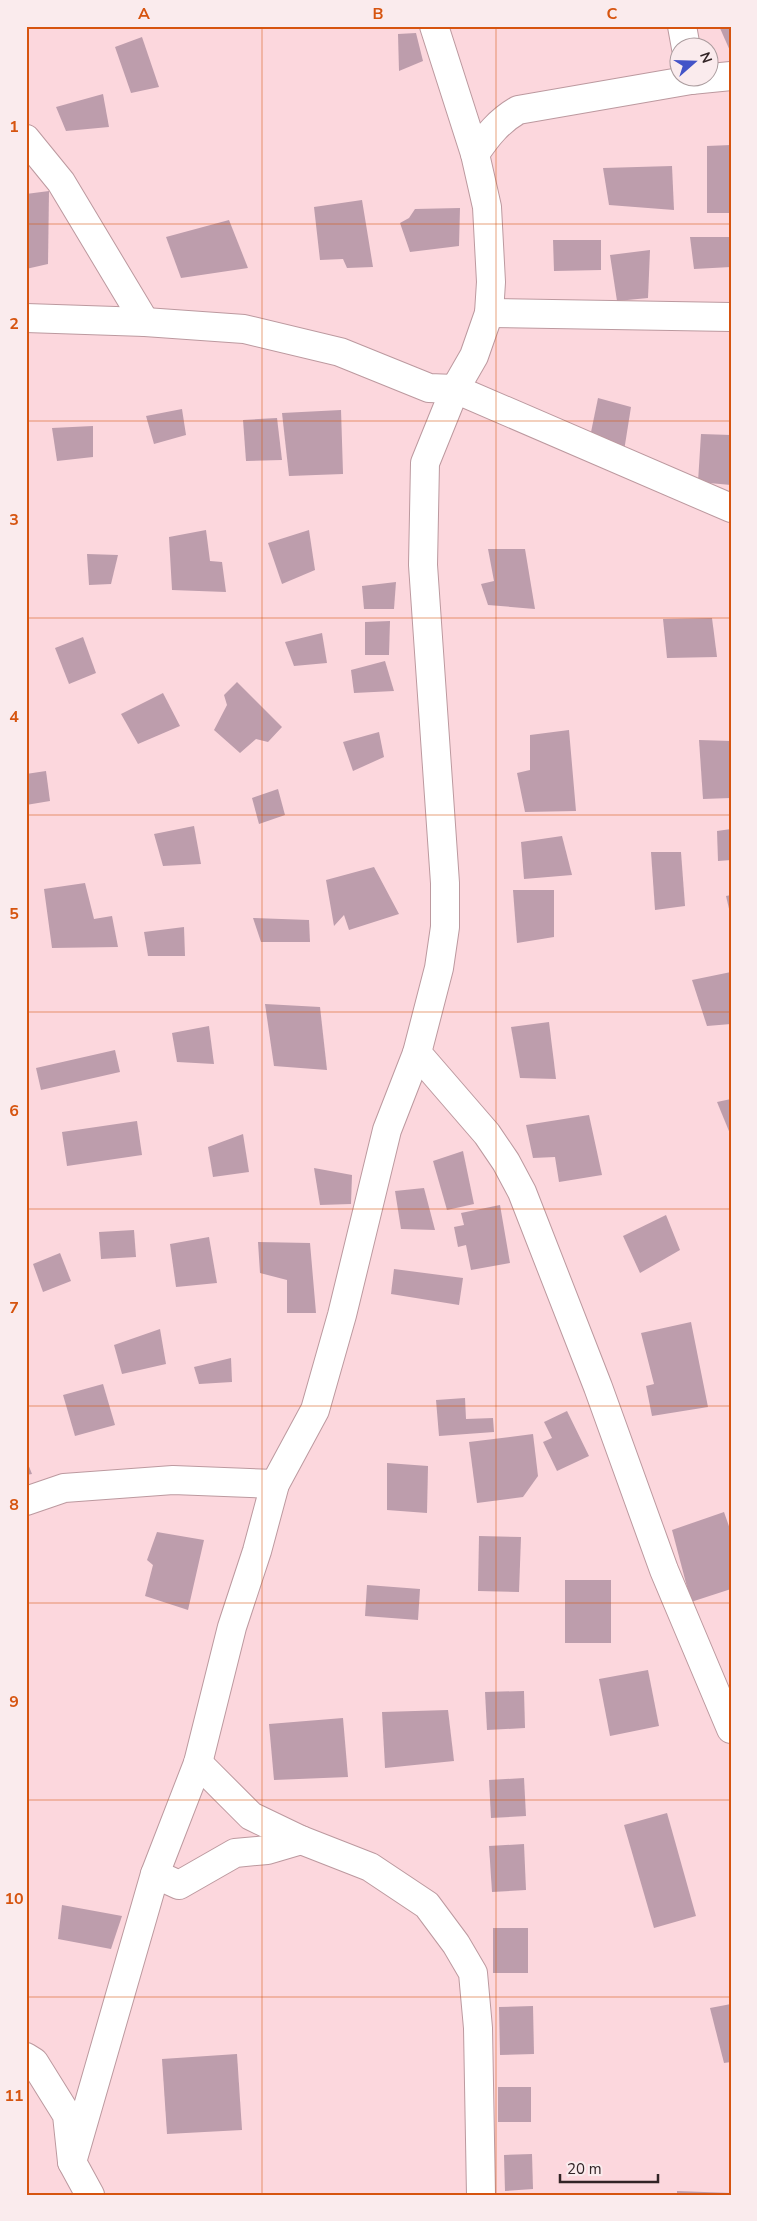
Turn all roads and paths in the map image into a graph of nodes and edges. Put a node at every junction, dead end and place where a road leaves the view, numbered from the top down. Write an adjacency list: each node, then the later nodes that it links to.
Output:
1 (434, 26): 4 (street)
2 (670, 83): 4 (street)
3 (26, 139): 8 (street)
4 (475, 154): 5 (street)
5 (489, 313): 6 (street); 9 (street)
6 (731, 317)
7 (26, 318): 8 (street)
8 (145, 322): 9 (street)
9 (455, 389): 10 (street); 11 (street)
10 (731, 508)
11 (417, 1053): 12 (street); 14 (street)
12 (275, 1484): 13 (street); 15 (street)
13 (26, 1501)
14 (731, 1729)
15 (198, 1763): 16 (street); 17 (street)
16 (301, 1840): 17 (street); 21 (street)
17 (156, 1874): 19 (street)
18 (26, 2057): 19 (street)
19 (72, 2162): 20 (street)
20 (90, 2195)
21 (481, 2195)

